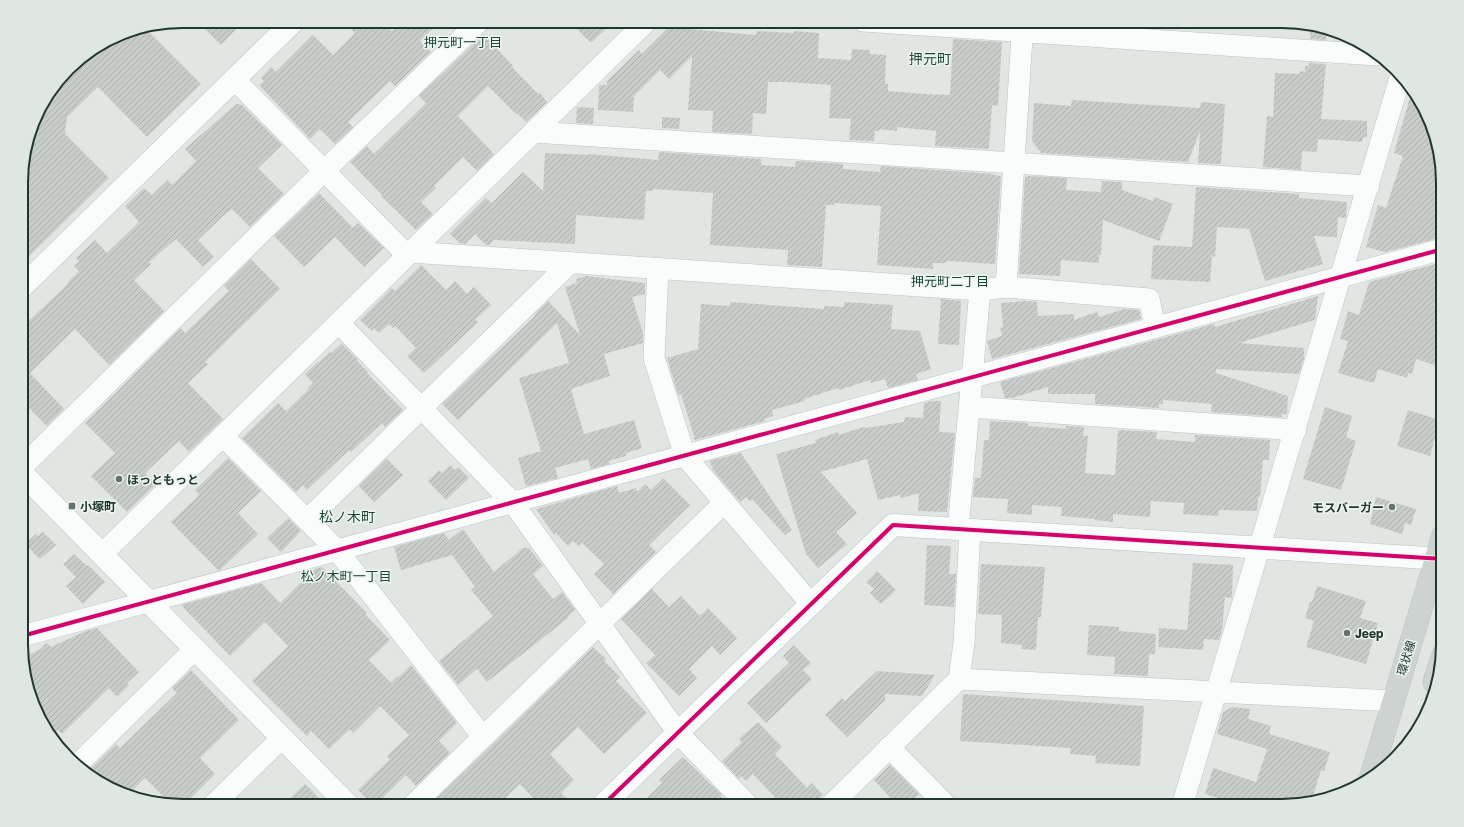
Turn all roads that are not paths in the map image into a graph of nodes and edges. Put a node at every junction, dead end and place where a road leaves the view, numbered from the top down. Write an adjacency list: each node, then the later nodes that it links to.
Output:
1 (287, 28): 7 (street)
2 (473, 28): 11 (street)
3 (640, 28): 9 (street)
4 (1023, 28): 10 (street)
5 (1047, 28): 6 (street)
6 (1367, 54)
7 (234, 79): 11 (street); 18 (street)
8 (1399, 82): 12 (street)
9 (533, 132): 10 (street); 14 (street)
10 (1014, 163): 12 (street); 19 (street)
11 (324, 171): 14 (street); 29 (street)
12 (1369, 186): 17 (street)
13 (1436, 251): 17 (street)
14 (408, 254): 15 (street); 21 (street)
15 (570, 263): 16 (street); 25 (street)
16 (658, 269): 20 (street); 28 (street)
17 (1342, 276): 22 (street); 26 (street)
18 (28, 281)
19 (1006, 287): 20 (street); 22 (street)
20 (980, 290): 23 (street)
21 (339, 323): 25 (street); 27 (street)
22 (1155, 327): 23 (street)
23 (972, 378): 24 (street); 28 (street)
24 (969, 407): 26 (street); 34 (street)
25 (422, 408): 31 (street); 33 (street)
26 (1296, 430): 35 (street)
27 (223, 436): 33 (street); 37 (street)
28 (686, 456): 31 (street); 32 (street)
29 (28, 461)
30 (28, 479): 37 (street)
31 (513, 503): 36 (street); 42 (street)
32 (724, 503): 41 (street); 42 (street)
33 (307, 520): 36 (street)
34 (964, 530): 35 (street); 41 (street); 45 (street)
35 (1260, 548): 38 (street); 46 (street)
36 (337, 550): 40 (street); 49 (street)
37 (102, 554): 40 (street)
38 (1436, 559)
39 (1436, 568): 47 (main road, 環状線)
40 (148, 602): 43 (street); 44 (street)
41 (811, 604): 48 (street)
42 (599, 624): 48 (street); 49 (street)
43 (28, 634)
44 (195, 649): 50 (street); 52 (street)
45 (959, 679): 46 (street); 51 (street)
46 (1217, 691): 47 (street); 61 (street)
47 (1394, 701): 53 (main road, 環状線)
48 (678, 733): 57 (street); 58 (street)
49 (483, 737): 56 (street)
50 (282, 738): 54 (street); 55 (street)
51 (890, 747): 59 (street); 60 (street)
52 (81, 761)
53 (1373, 769)
54 (219, 799)
55 (342, 799)
56 (419, 799)
57 (609, 799)
58 (742, 799)
59 (837, 799)
60 (940, 799)
61 (1184, 799)

